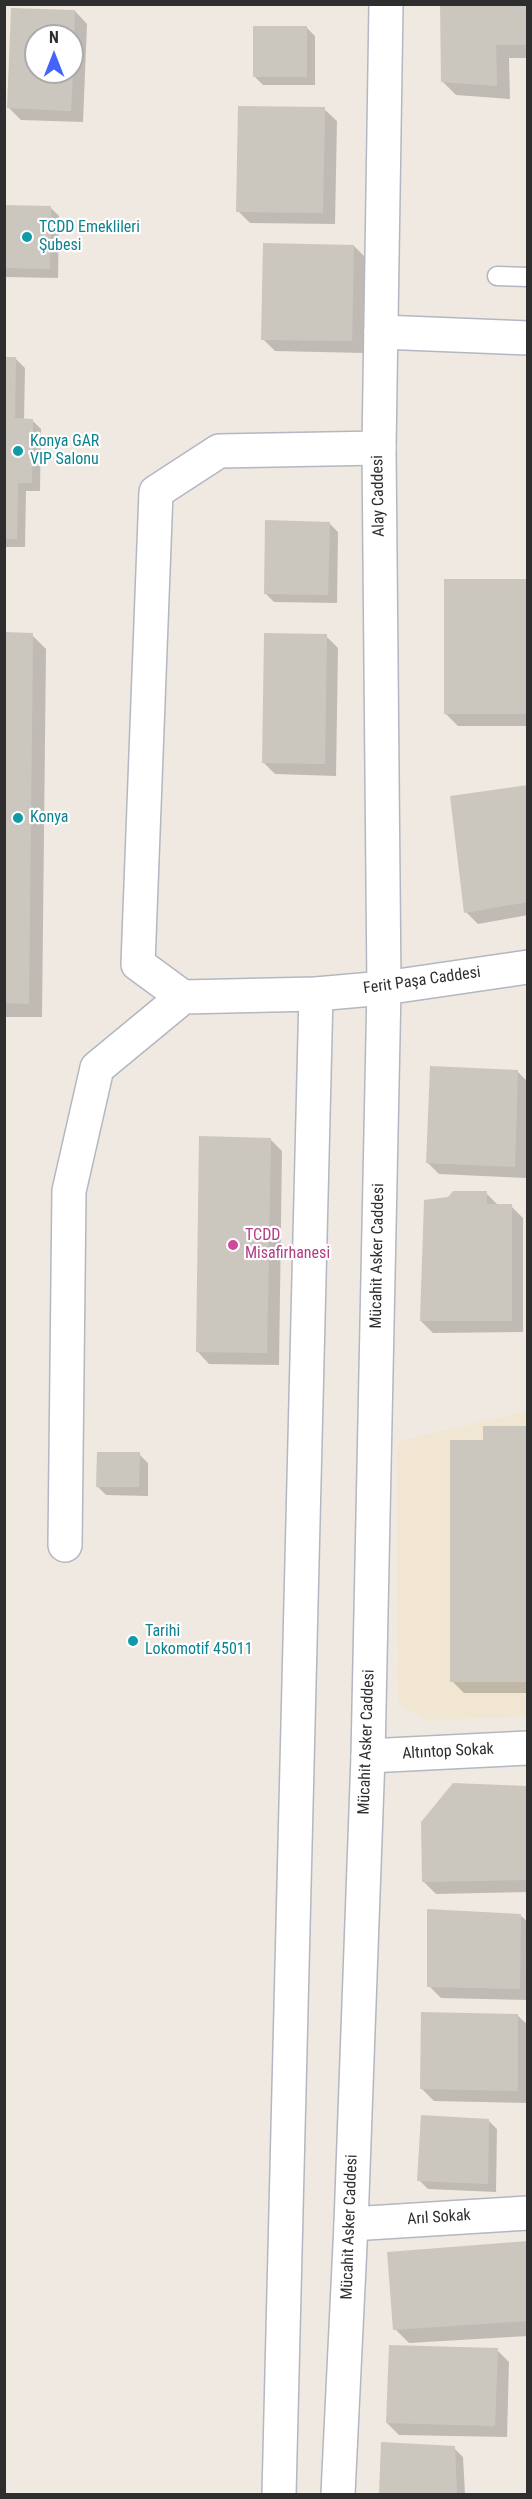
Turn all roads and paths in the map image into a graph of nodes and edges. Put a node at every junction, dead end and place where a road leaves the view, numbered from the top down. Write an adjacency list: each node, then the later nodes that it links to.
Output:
1 (386, 4): 4 (main road, Alay Caddesi)
2 (497, 276): 3 (lane)
3 (528, 276)
4 (381, 332): 5 (main road); 6 (main road, Alay Caddesi)
5 (528, 338)
6 (379, 448): 8 (main road, Alay Caddesi); 10 (main road)
7 (528, 967): 8 (main road, Ferit Paşa Caddesi)
8 (384, 988): 9 (main road, Ferit Paşa Caddesi); 13 (main road, Mücahit Asker Caddesi)
9 (316, 994): 10 (main road, Ferit Paşa Caddesi); 16 (main road)
10 (183, 997): 11 (main road)
11 (65, 1545)
12 (528, 1748): 13 (main road, Altıntop Sokak)
13 (368, 1756): 15 (main road, Mücahit Asker Caddesi)
14 (528, 2213): 15 (main road, Arıl Sokak)
15 (351, 2224): 17 (main road, Mücahit Asker Caddesi)
16 (279, 2494)
17 (338, 2494)

